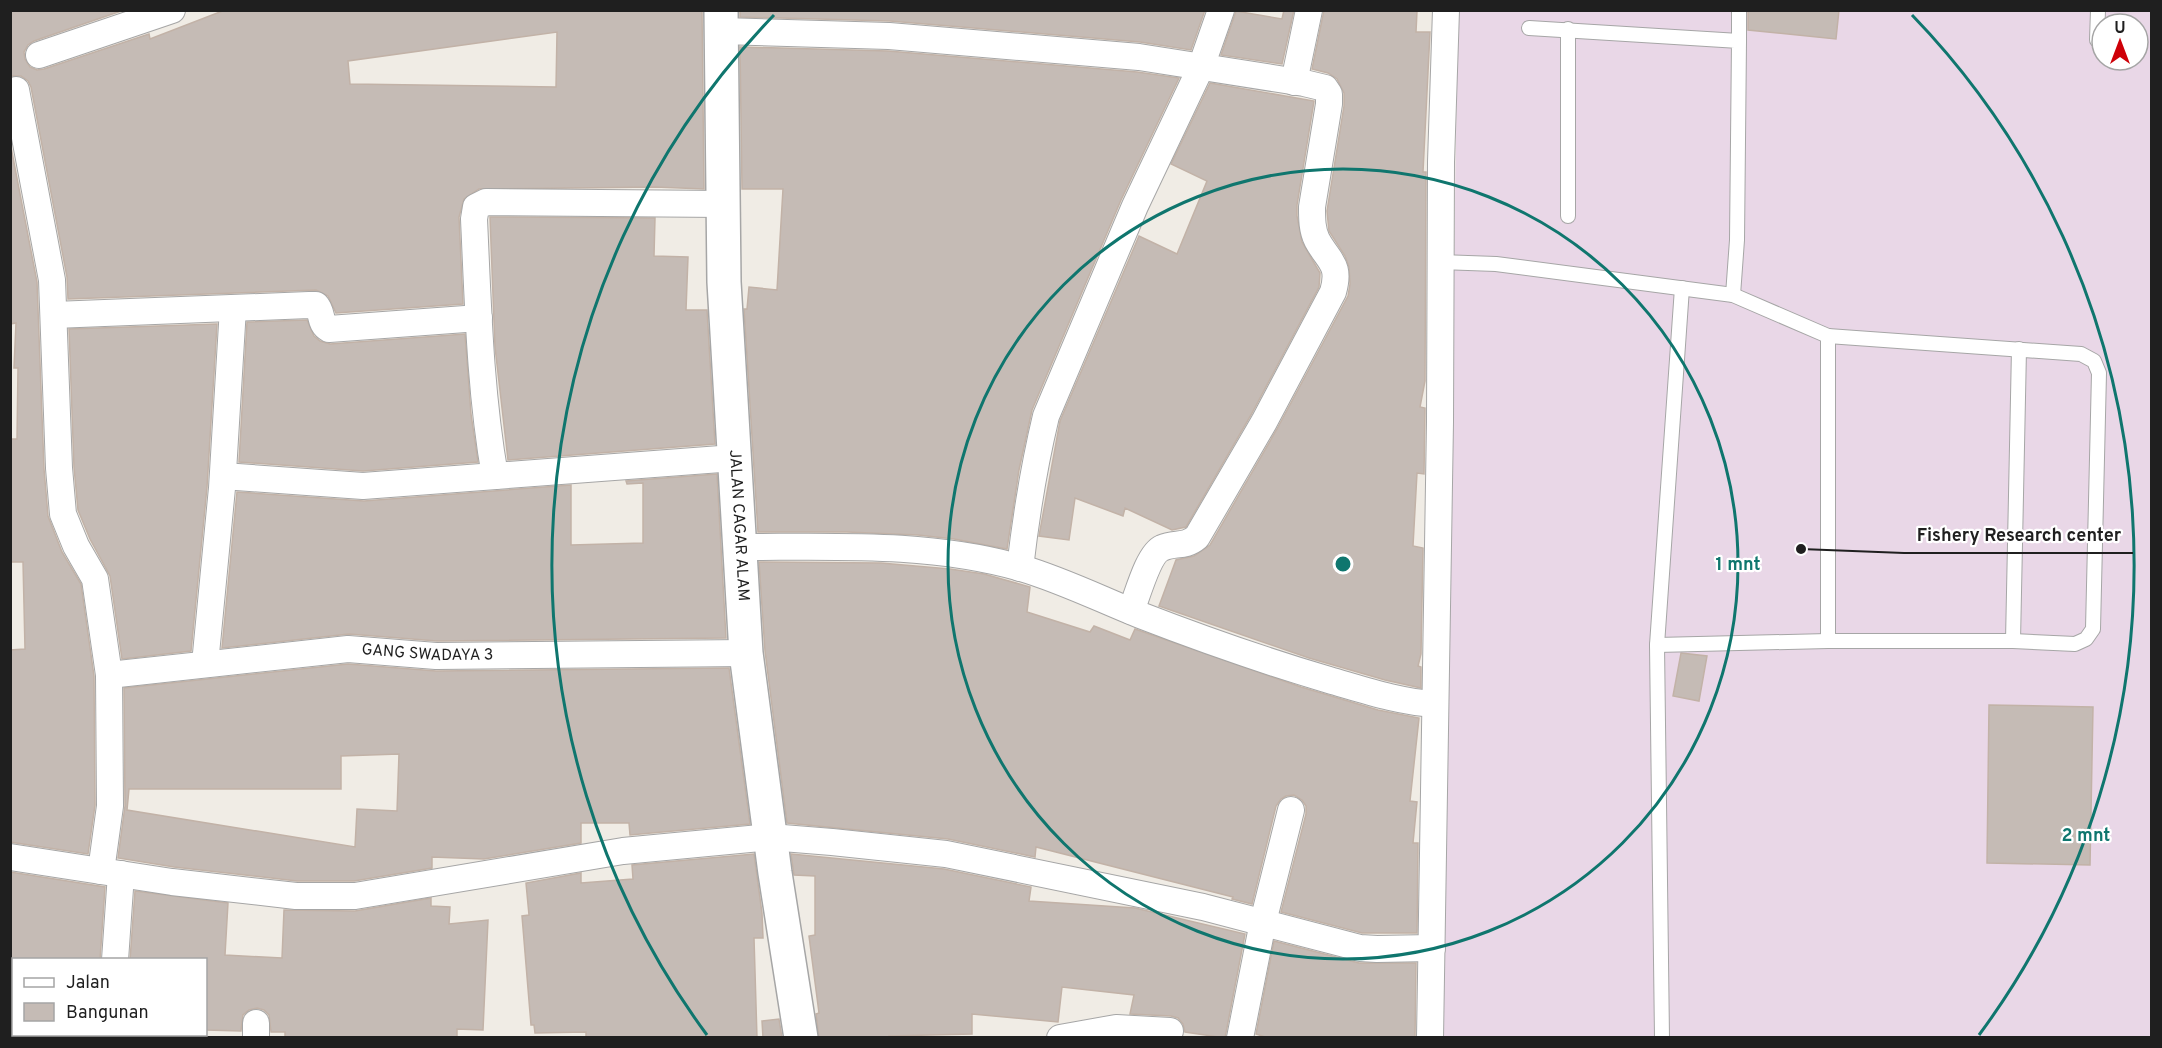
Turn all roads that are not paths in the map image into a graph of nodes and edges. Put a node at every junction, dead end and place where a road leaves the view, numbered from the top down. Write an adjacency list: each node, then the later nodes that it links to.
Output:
1 (1221, 10): 11 (street)
2 (1309, 10): 12 (street)
3 (1446, 10): 16 (street)
4 (1739, 10): 9 (lane)
5 (159, 13): 10 (street)
6 (721, 21): 11 (street); 14 (street, JALAN CAGAR ALAM)
7 (1529, 28): 8 (lane)
8 (1568, 29): 9 (lane); 15 (lane)
9 (1739, 41): 18 (lane)
10 (39, 56)
11 (1201, 68): 12 (street); 28 (street)
12 (1294, 82): 29 (street)
13 (16, 90): 20 (street)
14 (724, 204): 21 (street); 24 (street, JALAN CAGAR ALAM)
15 (1568, 216)
16 (1440, 262): 17 (lane); 36 (street)
17 (1682, 288): 18 (lane); 32 (lane)
18 (1733, 296): 22 (lane)
19 (233, 308): 20 (street); 21 (street); 25 (street)
20 (54, 315): 35 (street)
21 (479, 318): 26 (street)
22 (1828, 336): 23 (lane); 31 (lane)
23 (2019, 349): 30 (lane); 30 (lane)
24 (734, 458): 26 (street); 27 (street, JALAN CAGAR ALAM)
25 (223, 476): 26 (street); 34 (street)
26 (495, 476)
27 (740, 548): 28 (street); 33 (street, JALAN CAGAR ALAM)
28 (1020, 568): 29 (street)
29 (1131, 611): 36 (street)
30 (2013, 641): 31 (lane)
31 (1828, 642): 32 (lane)
32 (1657, 645): 49 (lane)
33 (746, 653): 34 (street, GANG SWADAYA 3); 38 (street, JALAN CAGAR ALAM)
34 (205, 664): 35 (street, GANG SWADAYA 3)
35 (109, 675): 40 (street)
36 (1435, 704): 42 (street)
37 (1291, 810): 41 (street)
38 (770, 837): 40 (street); 41 (street); 45 (street, JALAN CAGAR ALAM)
39 (10, 857): 40 (street)
40 (111, 873): 43 (street)
41 (1263, 922): 42 (street); 47 (street)
42 (1431, 948): 48 (street)
43 (115, 958)
44 (1170, 1031): 46 (street)
45 (801, 1038)
46 (1060, 1038)
47 (1240, 1038)
48 (1430, 1038)
49 (1662, 1038)

